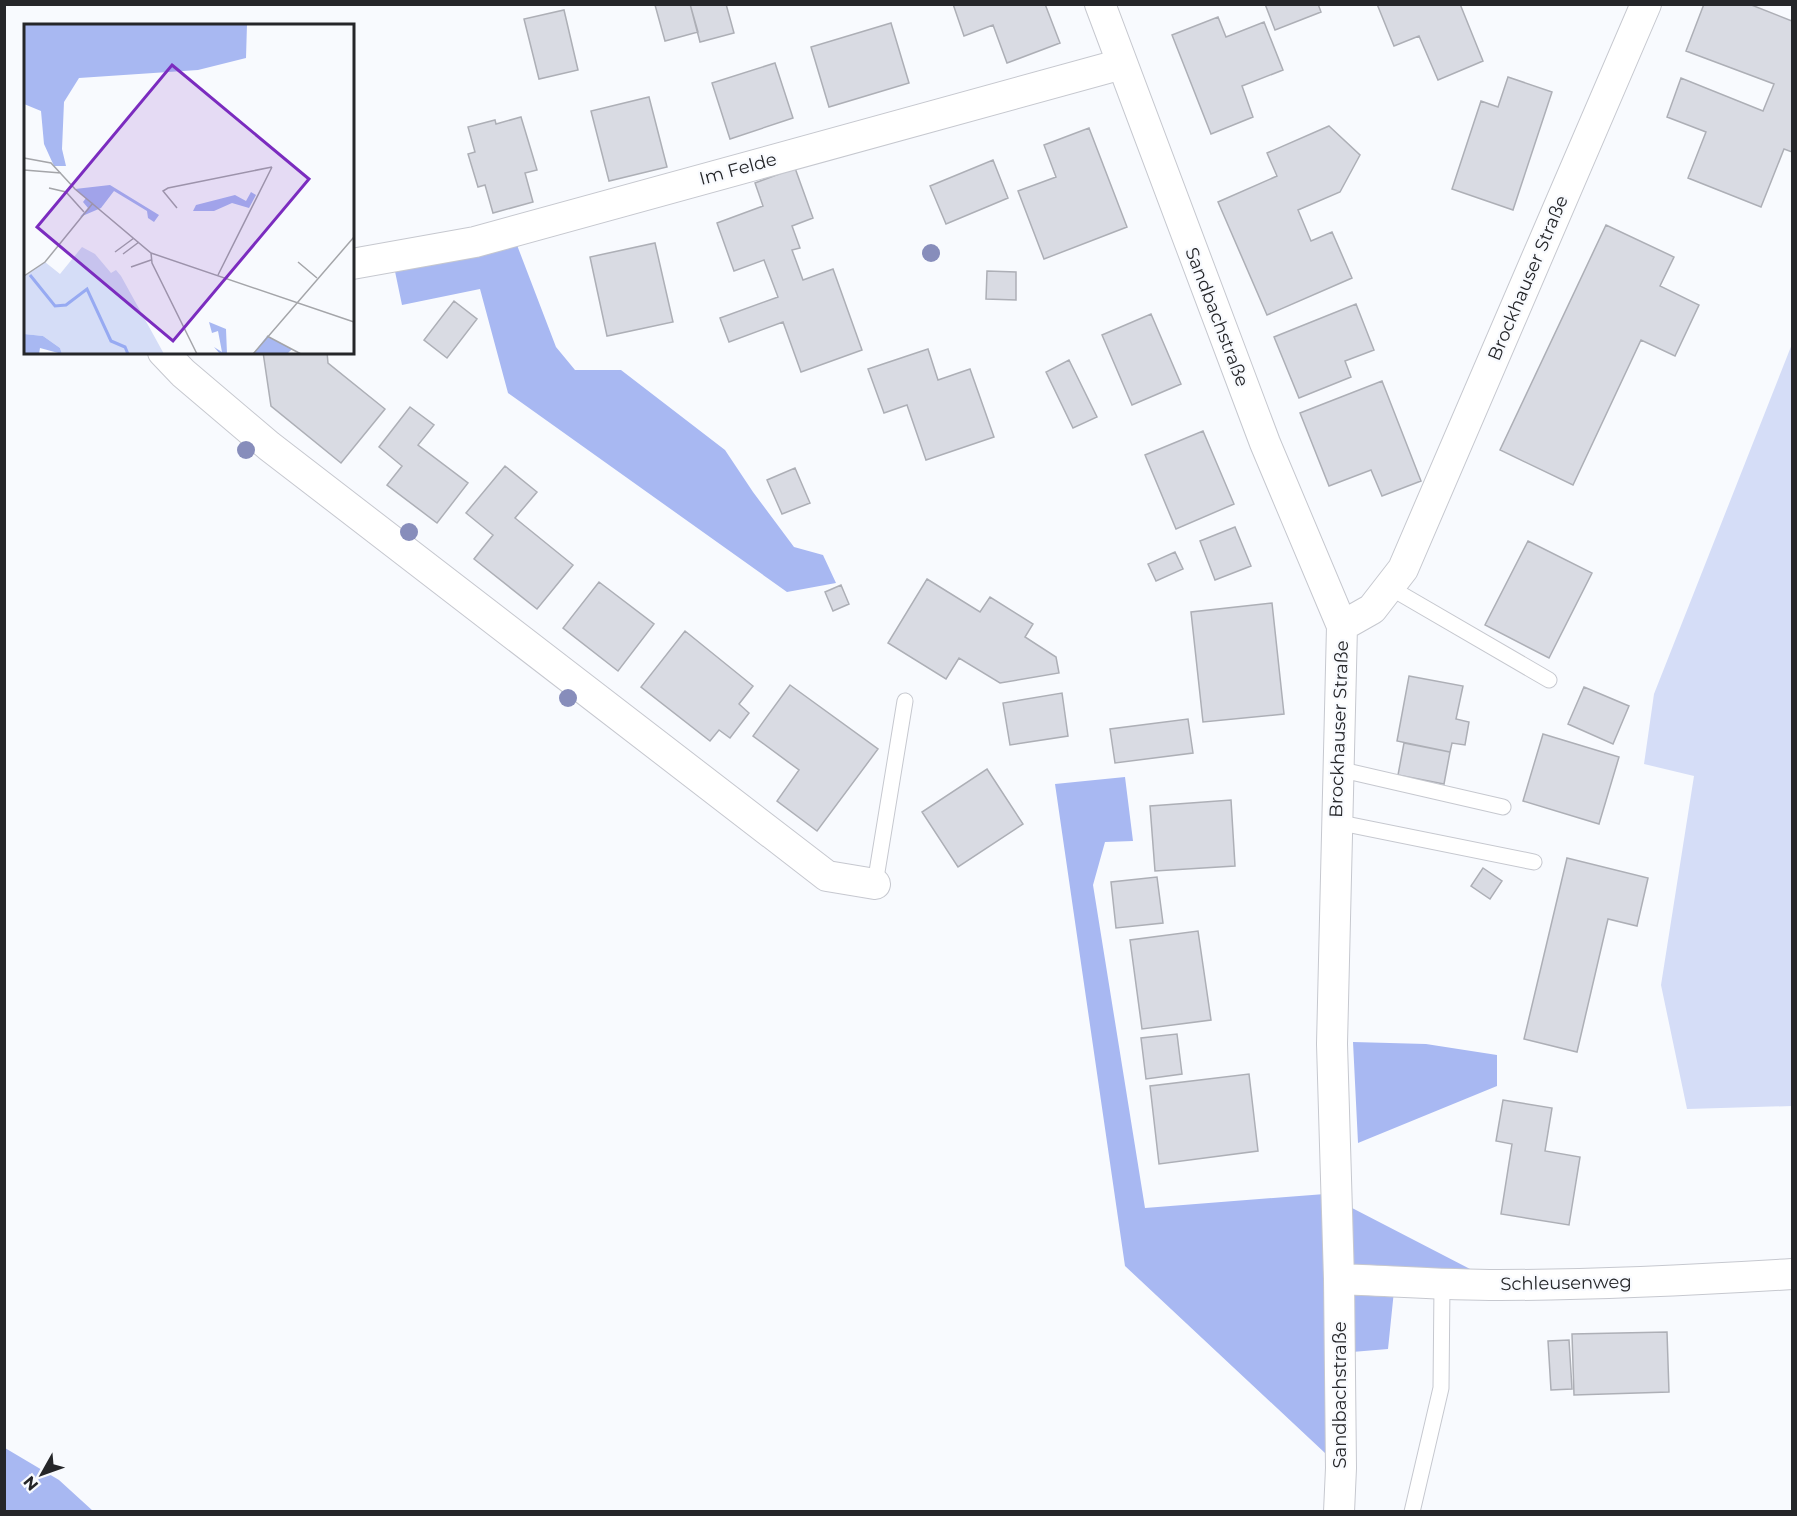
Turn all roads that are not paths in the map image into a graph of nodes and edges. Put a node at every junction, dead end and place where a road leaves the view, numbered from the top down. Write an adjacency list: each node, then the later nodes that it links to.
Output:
1 (1100, 4): 3 (street, Sandbachstraße)
2 (1646, 4): 6 (street, Brockhauser Straße)
3 (1122, 64): 4 (street, Im Felde); 7 (street, Sandbachstraße)
4 (354, 264)
5 (165, 354): 14 (street)
6 (1389, 587): 7 (street, Brockhauser Straße); 8 (lane)
7 (1342, 626): 10 (street, Brockhauser Straße)
8 (1549, 680)
9 (905, 701): 14 (lane)
10 (1338, 769): 11 (lane); 12 (street, Brockhauser Straße)
11 (1503, 807)
12 (1336, 822): 13 (lane); 16 (street, Brockhauser Straße)
13 (1534, 862)
14 (875, 884)
15 (1792, 1274): 17 (street, Schleusenweg)
16 (1339, 1279): 17 (street, Schleusenweg); 18 (street, Sandbachstraße)
17 (1442, 1285): 19 (lane)
18 (1339, 1512)
19 (1412, 1512)

